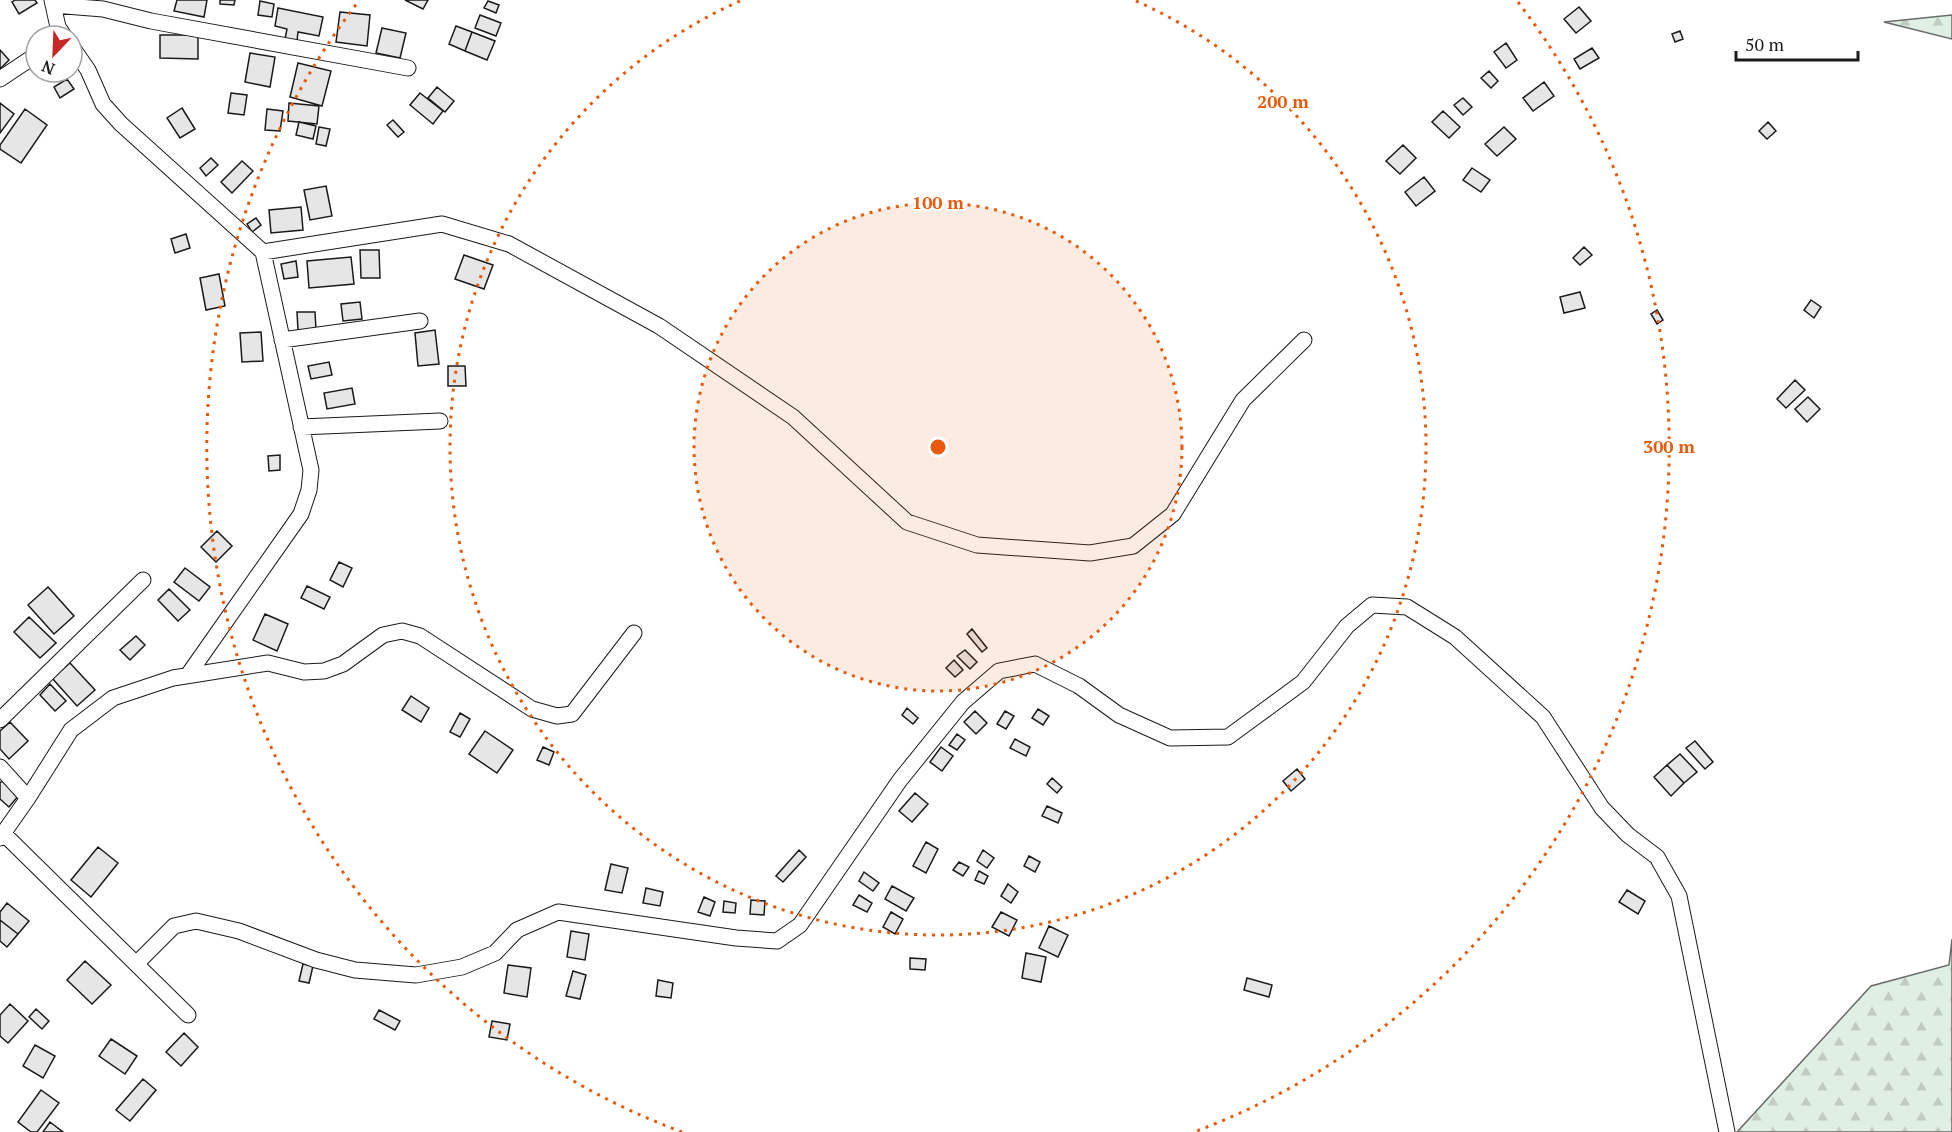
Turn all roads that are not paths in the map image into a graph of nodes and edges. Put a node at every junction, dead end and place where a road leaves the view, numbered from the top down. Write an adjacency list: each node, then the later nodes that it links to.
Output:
1 (52, 2): 2 (street); 5 (street)
2 (57, 24)
3 (24, 63): 6 (street)
4 (84, 64): 7 (street)
5 (408, 68)
6 (0, 79)
7 (263, 252): 9 (street); 10 (street)
8 (420, 321): 9 (street)
9 (282, 340): 12 (street)
10 (1304, 340)
11 (440, 421): 12 (street)
12 (301, 427): 15 (street)
13 (143, 580): 16 (street)
14 (634, 633): 15 (street)
15 (188, 675): 18 (street)
16 (0, 720)
17 (0, 767): 18 (street)
18 (28, 798): 19 (street)
19 (2, 836): 20 (street)
20 (136, 964): 21 (street); 22 (street)
21 (188, 1015)
22 (1728, 1132)

